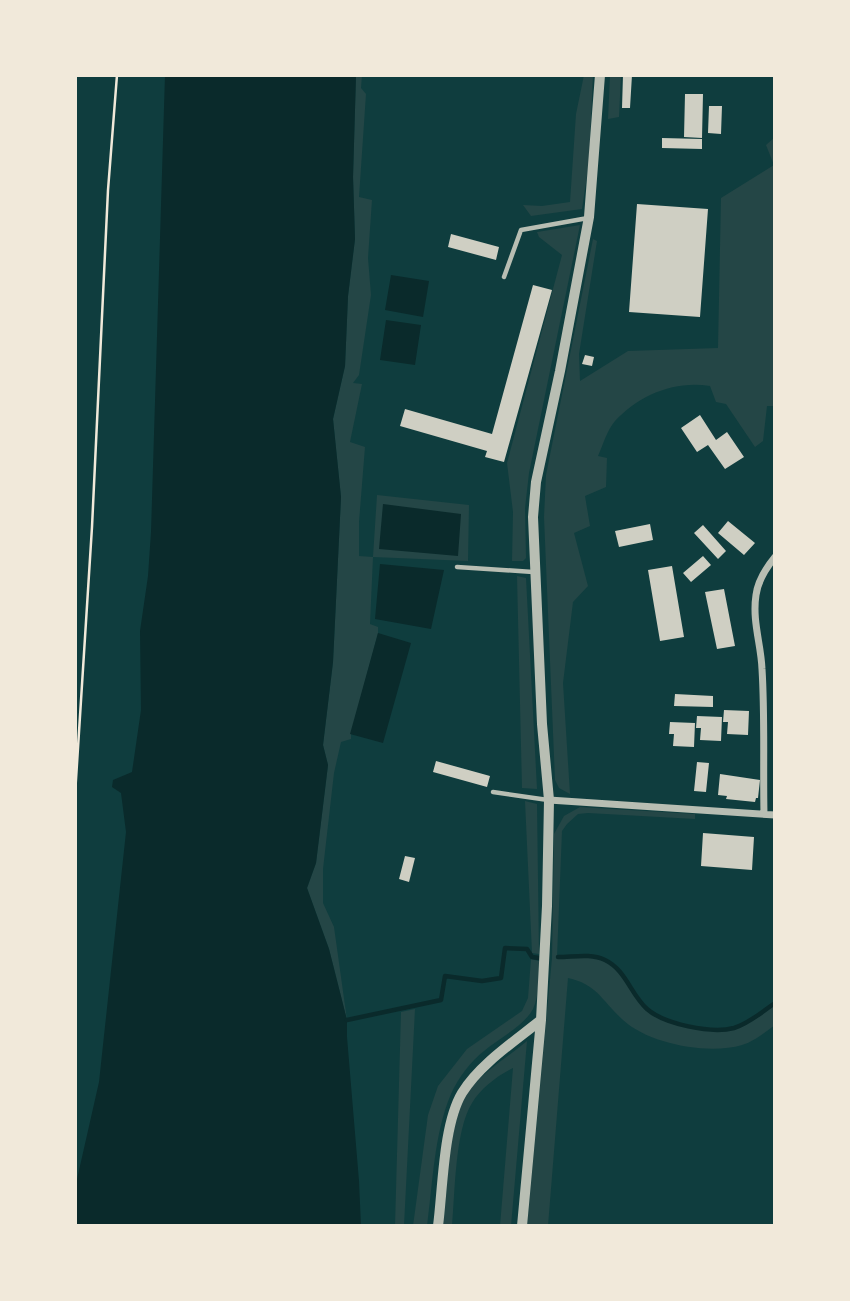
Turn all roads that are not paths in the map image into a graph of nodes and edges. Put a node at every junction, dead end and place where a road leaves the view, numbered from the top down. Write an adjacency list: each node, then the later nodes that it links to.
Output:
1 (600, 75): 2 (street)
2 (589, 218): 3 (lane); 6 (street)
3 (504, 277)
4 (775, 557): 9 (street)
5 (457, 568): 6 (lane)
6 (534, 572): 8 (street)
7 (494, 792): 8 (lane)
8 (549, 800): 9 (street); 11 (street)
9 (764, 814): 10 (street)
10 (775, 815)
11 (541, 1020): 12 (street); 13 (street)
12 (438, 1226)
13 (522, 1226)

